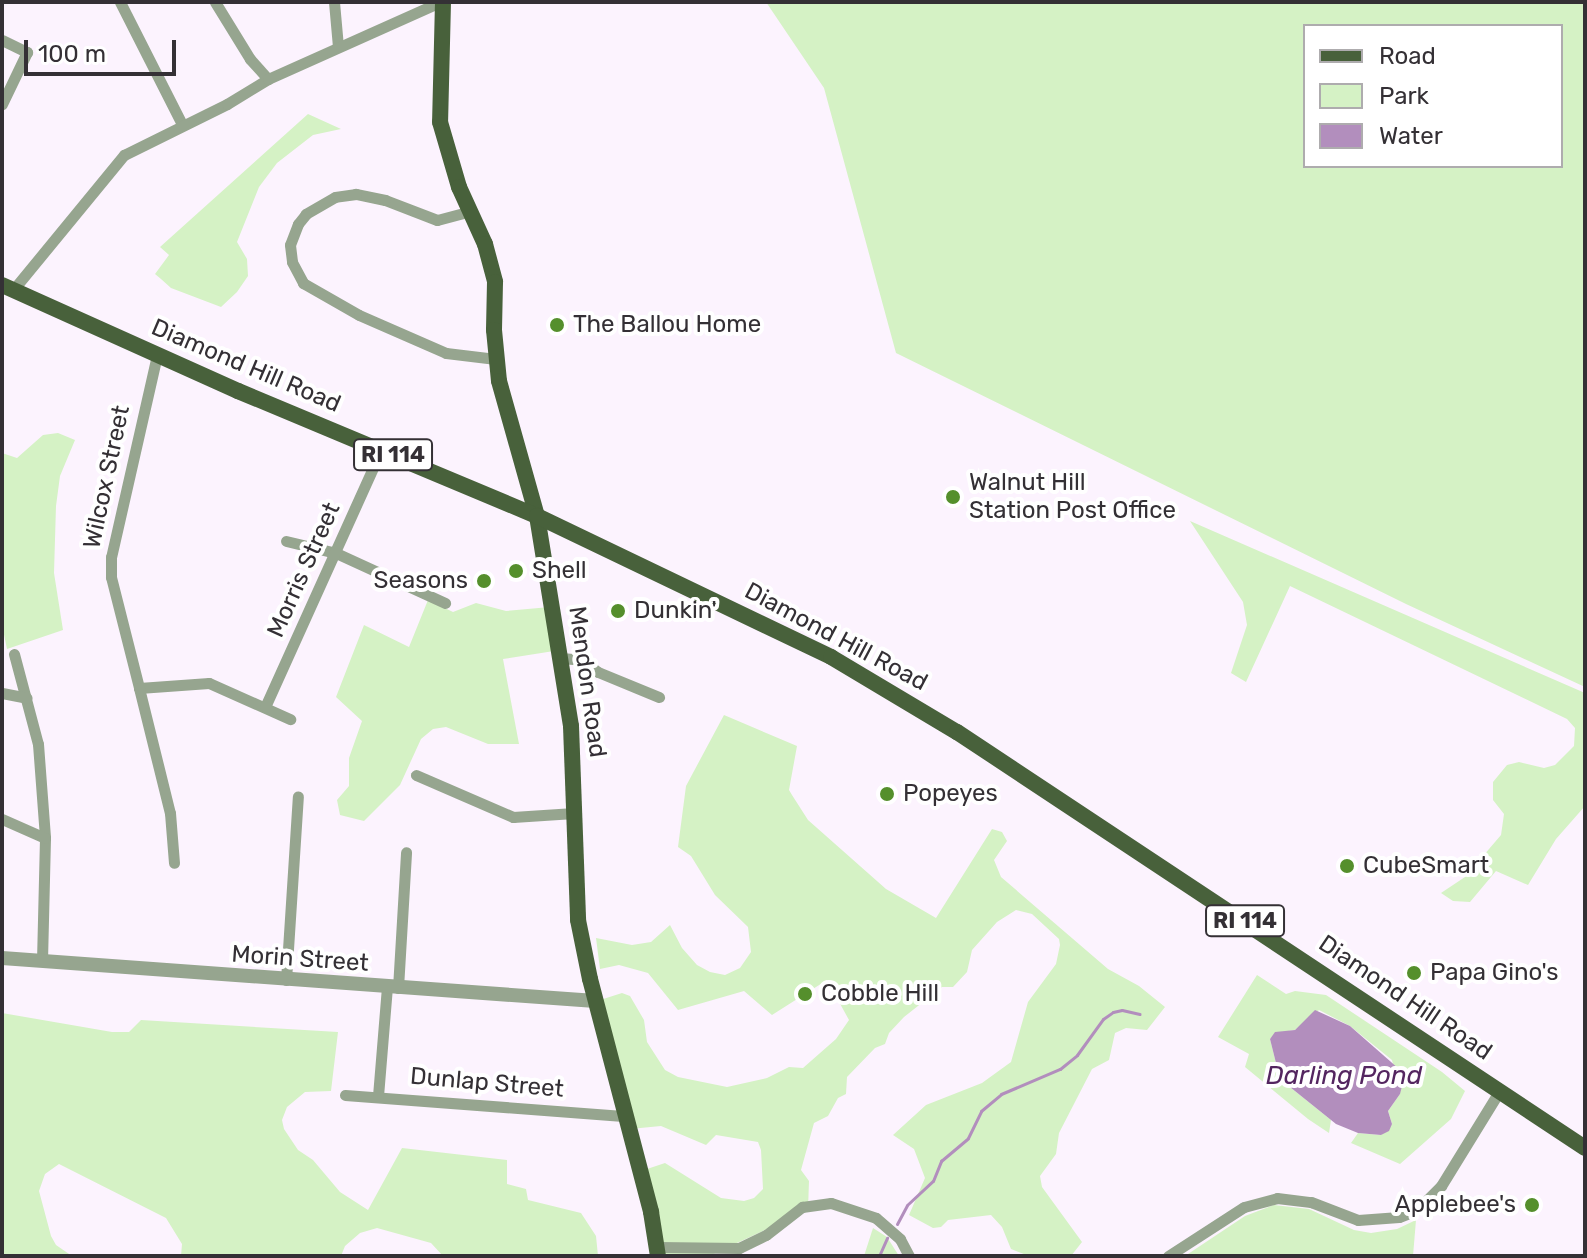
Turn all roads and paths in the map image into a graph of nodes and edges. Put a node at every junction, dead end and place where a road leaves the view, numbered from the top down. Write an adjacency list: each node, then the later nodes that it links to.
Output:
1 (120, 2): 9 (street)
2 (215, 2): 7 (street)
3 (334, 2): 6 (street)
4 (442, 2): 6 (street); 10 (main road, Mendon Road)
5 (2, 40): 8 (street)
6 (338, 47): 7 (street)
7 (268, 79): 9 (street)
8 (2, 104)
9 (182, 124): 11 (street)
10 (471, 211): 13 (main road, Mendon Road); 13 (street)
11 (7, 287): 12 (main road, Diamond Hill Road / RI 114)
12 (157, 355): 14 (main road, Diamond Hill Road / RI 114); 21 (street, Wilcox Street)
13 (496, 359): 15 (main road, Mendon Road)
14 (381, 450): 15 (main road, Diamond Hill Road / RI 114); 17 (street, Morris Street)
15 (537, 516): 20 (main road, Mendon Road); 39 (main road, Diamond Hill Road / RI 114)
16 (286, 541): 17 (street)
17 (336, 553): 18 (street); 25 (street, Morris Street)
18 (445, 603)
19 (14, 654): 24 (street)
20 (561, 658): 23 (street); 29 (main road, Mendon Road)
21 (139, 688): 25 (street); 33 (street, Wilcox Street)
22 (2, 693): 24 (street)
23 (659, 697)
24 (27, 698): 31 (street)
25 (265, 707): 26 (street)
26 (290, 719)
27 (416, 775): 29 (street)
28 (298, 796): 36 (street)
29 (574, 813): 38 (main road, Mendon Road)
30 (2, 819): 31 (street)
31 (45, 838): 35 (street)
32 (406, 852): 37 (street)
33 (174, 863)
34 (2, 958): 35 (street, Morin Street)
35 (42, 960): 36 (street, Morin Street)
36 (286, 980): 37 (street, Morin Street)
37 (392, 987): 38 (street, Morin Street); 41 (street)
38 (595, 1001): 42 (main road, Mendon Road)
39 (1500, 1090): 43 (main road, Diamond Hill Road / RI 114); 48 (street)
40 (345, 1095): 41 (street, Dunlap Street)
41 (378, 1096): 42 (street, Dunlap Street)
42 (626, 1116): 45 (main road, Mendon Road)
43 (1585, 1148)
44 (717, 1249): 45 (street); 46 (street); 47 (street)
45 (658, 1252)
46 (706, 1256)
47 (909, 1256)
48 (1168, 1256)

